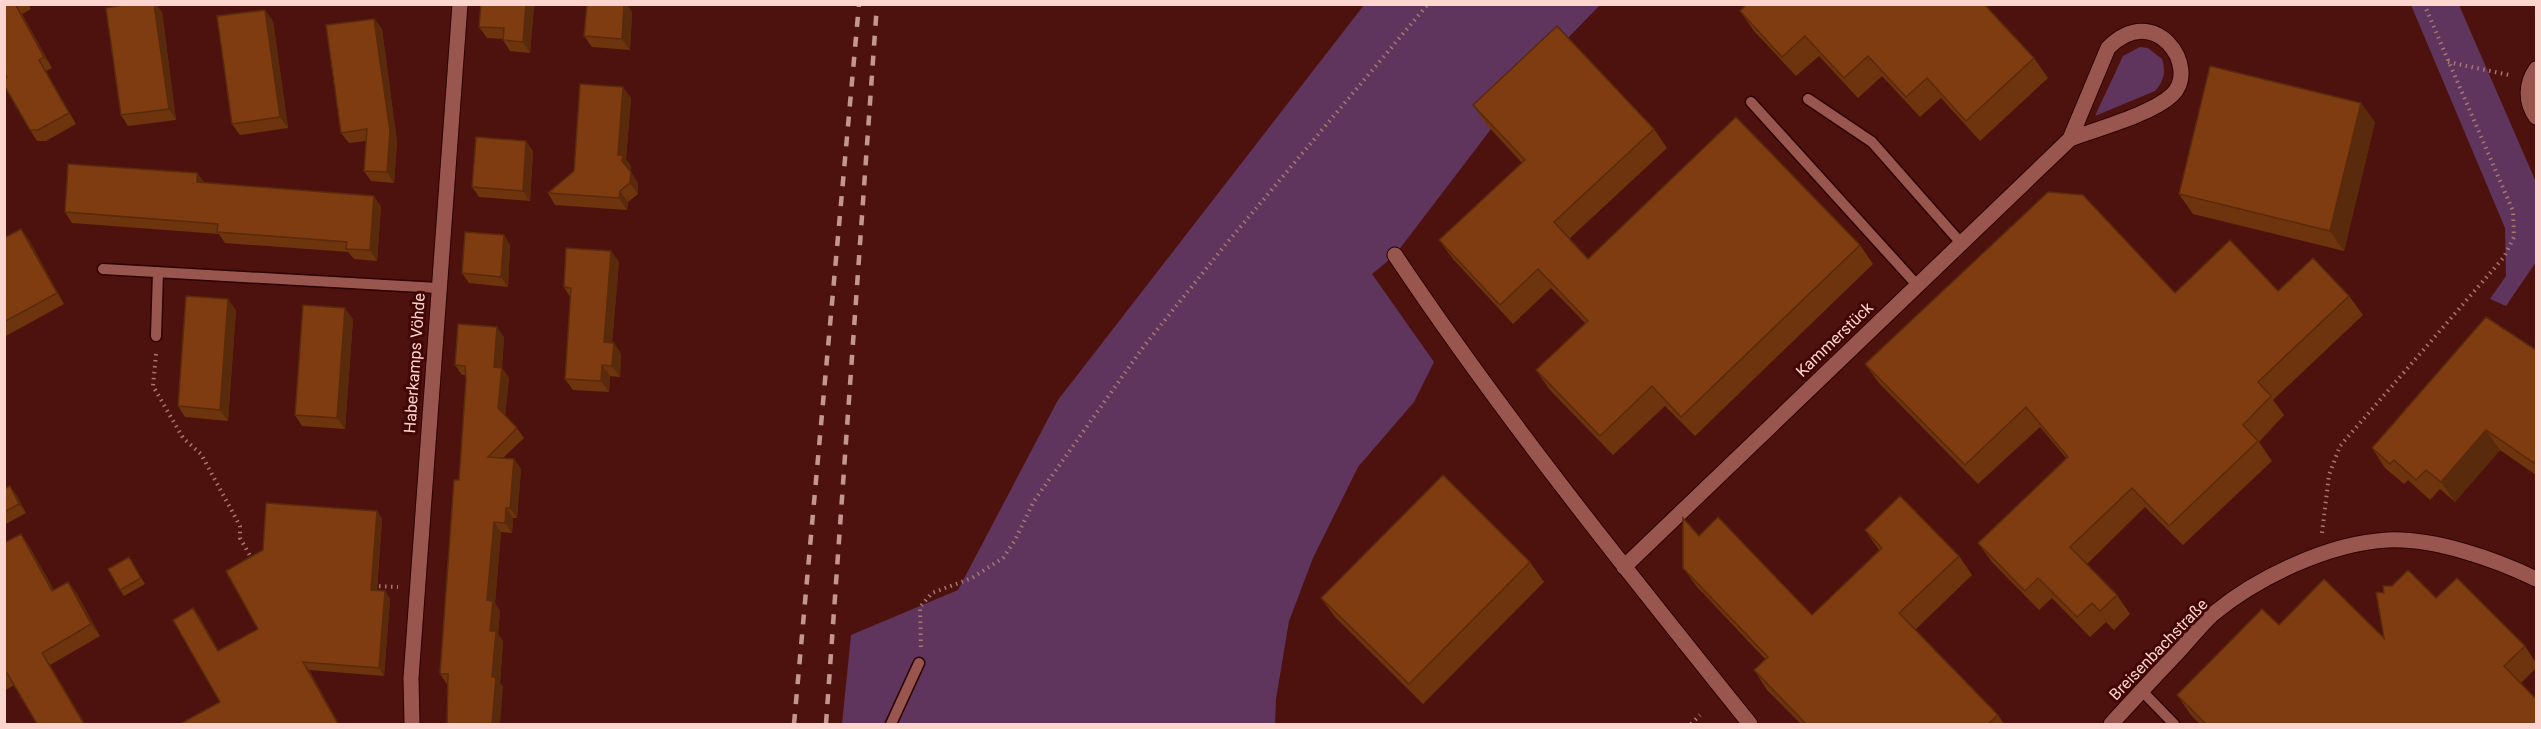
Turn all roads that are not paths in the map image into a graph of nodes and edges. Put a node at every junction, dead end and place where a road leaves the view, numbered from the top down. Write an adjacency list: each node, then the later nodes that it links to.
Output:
1 (460, 4): 12 (street, Haberkamps Vöhde)
2 (2536, 69): 5 (street)
3 (1808, 99): 7 (lane)
4 (1751, 102): 11 (lane)
5 (2536, 117)
6 (2070, 139): 6 (street, Kammerstück); 7 (street, Kammerstück)
7 (1961, 243): 11 (street, Kammerstück)
8 (1395, 255): 14 (street)
9 (103, 269): 10 (lane)
10 (158, 272): 12 (lane); 13 (lane)
11 (1917, 285): 14 (street, Kammerstück)
12 (438, 288): 18 (street, Haberkamps Vöhde)
13 (156, 336)
14 (1624, 567): 20 (street)
15 (2536, 579): 17 (street, Breisenbachstraße)
16 (919, 663): 19 (lane)
17 (2142, 691): 21 (street, Breisenbachstraße); 22 (lane)
18 (412, 724)
19 (891, 724)
20 (1750, 724)
21 (2111, 724)
22 (2174, 724)

